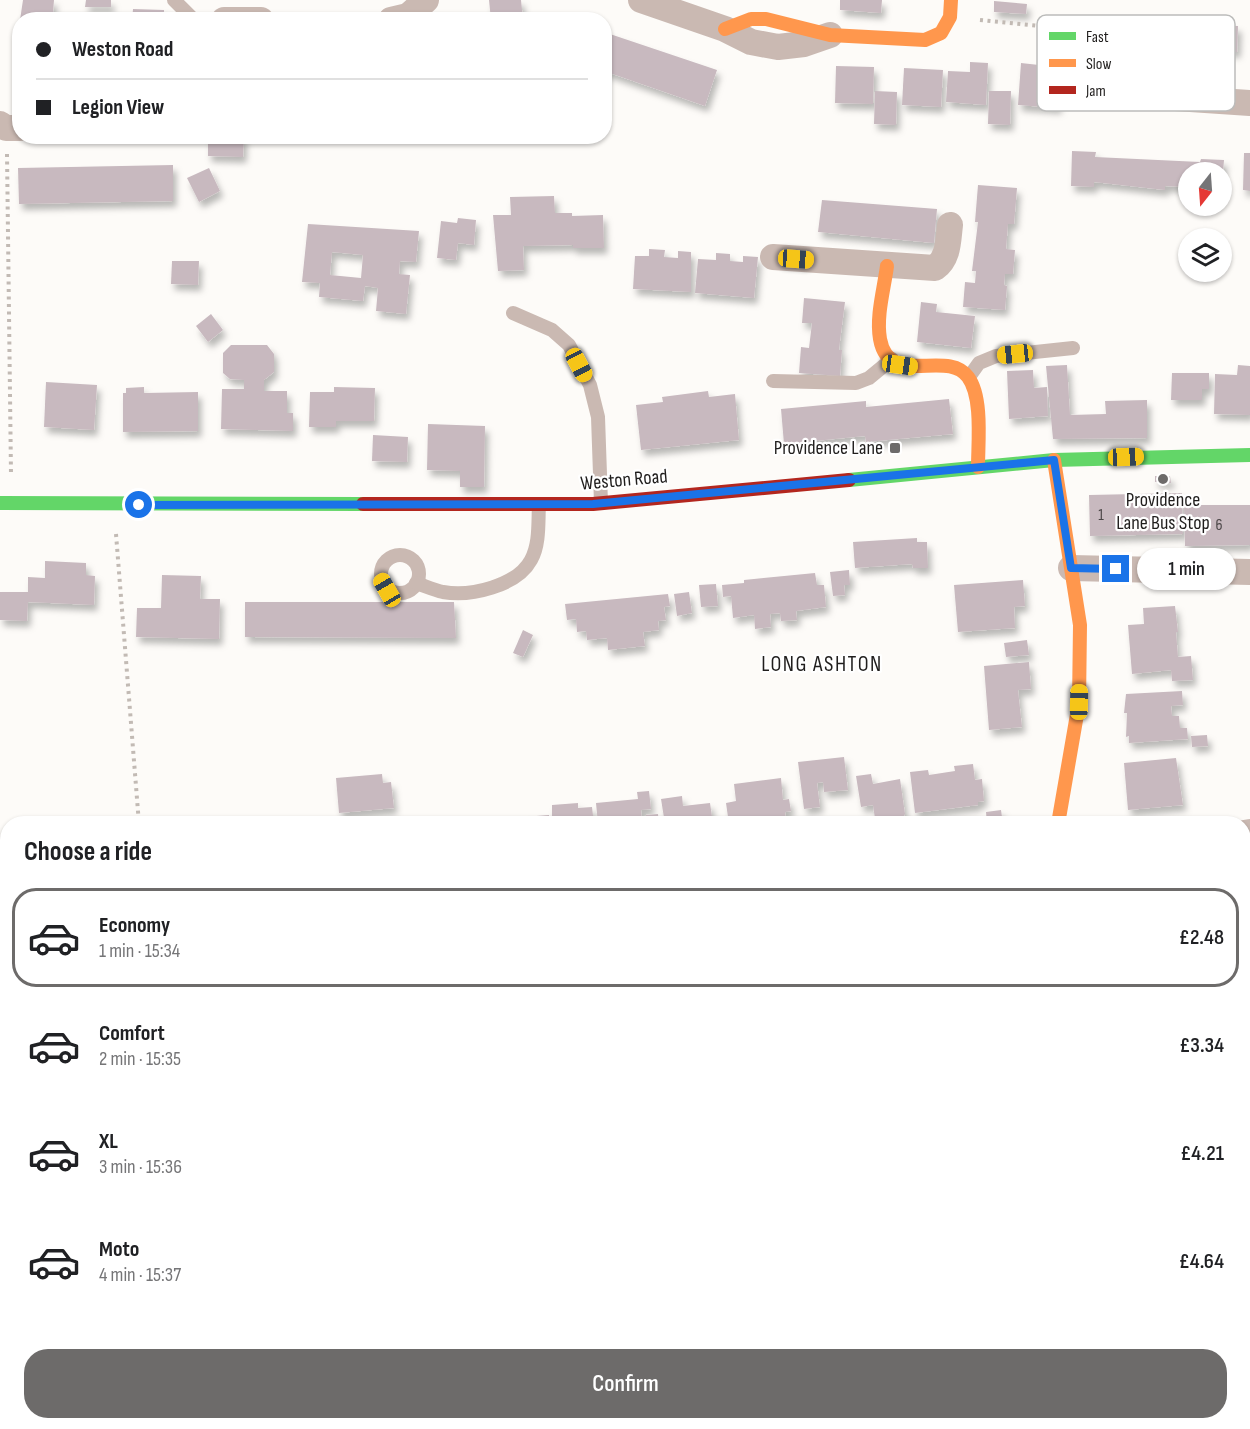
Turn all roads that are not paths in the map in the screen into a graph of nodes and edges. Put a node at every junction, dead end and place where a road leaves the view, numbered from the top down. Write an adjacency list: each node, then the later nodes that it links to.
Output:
1 (174, 0): 5 (lane)
2 (426, 0): 6 (street)
3 (641, 0): 7 (street)
4 (951, 0): 7 (street)
5 (186, 12)
6 (412, 12)
7 (830, 36)
8 (1235, 102): 9 (street)
9 (1250, 103)
10 (950, 225): 12 (street)
11 (773, 257): 12 (street)
12 (887, 266): 15 (street)
13 (513, 314): 21 (lane)
14 (1073, 348): 16 (lane)
15 (892, 359): 16 (street); 17 (lane)
16 (969, 377): 20 (street)
17 (773, 381)
18 (1250, 454): 19 (street, Weston Road)
19 (1054, 460): 20 (street, Weston Road); 24 (street)
20 (978, 467): 21 (street, Weston Road)
21 (601, 503): 23 (street, Weston Road)
22 (5, 504): 23 (street, Weston Road)
23 (539, 504): 26 (lane)
24 (1071, 568): 25 (street); 27 (street)
25 (1250, 572)
26 (416, 583)
27 (1059, 816)

